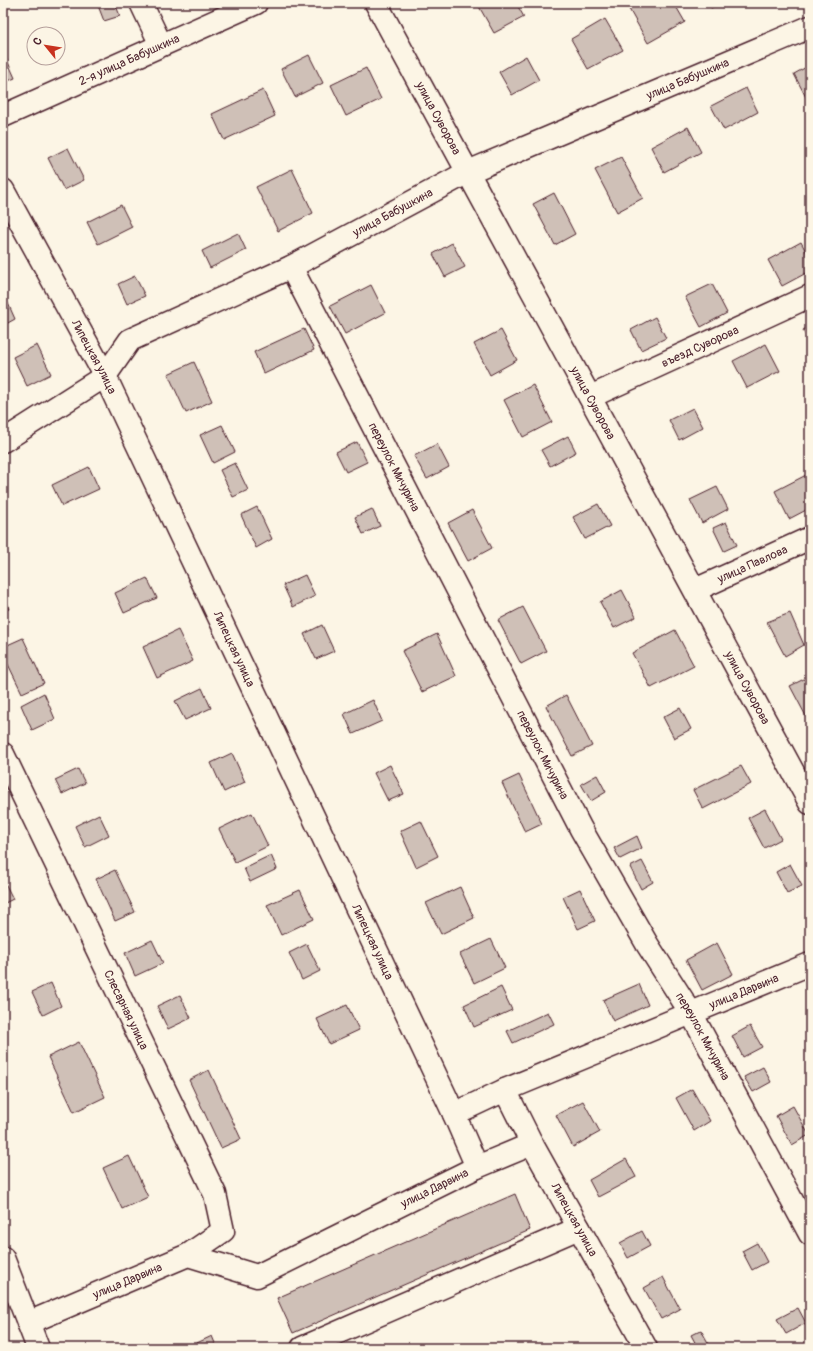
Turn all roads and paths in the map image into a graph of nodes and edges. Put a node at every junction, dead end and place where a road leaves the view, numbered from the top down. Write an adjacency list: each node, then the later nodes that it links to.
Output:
1 (141, 3): 5 (street)
2 (256, 3): 5 (street, 2-я улица Бабушкина)
3 (376, 3): 7 (street, улица Суворова)
4 (810, 27): 7 (street, улица Бабушкина)
5 (161, 45): 6 (street, 2-я улица Бабушкина)
6 (3, 116)
7 (468, 172): 9 (street, улица Бабушкина); 12 (street, улица Суворова)
8 (3, 190): 11 (street, Липецкая улица)
9 (291, 268): 11 (street, улица Бабушкина); 19 (street, переулок Мичурина)
10 (810, 296): 12 (street, въезд Суворова)
11 (105, 376): 13 (street, улица Бабушкина); 21 (street, Липецкая улица)
12 (590, 397): 15 (street, улица Суворова)
13 (3, 441)
14 (810, 538): 15 (street, улица Павлова)
15 (695, 590): 17 (street, улица Суворова)
16 (3, 754): 26 (street, Слесарная улица)
17 (810, 803)
18 (810, 964): 19 (street, улица Дарвина)
19 (691, 1013): 20 (street, улица Дарвина); 25 (street, переулок Мичурина)
20 (505, 1090): 21 (street, улица Дарвина); 22 (street, Липецкая улица)
21 (454, 1114): 23 (street, улица Дарвина)
22 (532, 1144): 23 (street); 24 (street, Липецкая улица)
23 (477, 1168): 26 (street, улица Дарвина)
24 (579, 1228): 30 (street); 31 (street, Липецкая улица)
25 (810, 1234)
26 (188, 1255): 28 (street, улица Дарвина)
27 (3, 1258): 28 (street)
28 (28, 1323): 29 (street)
29 (38, 1348)
30 (302, 1348)
31 (646, 1348)

